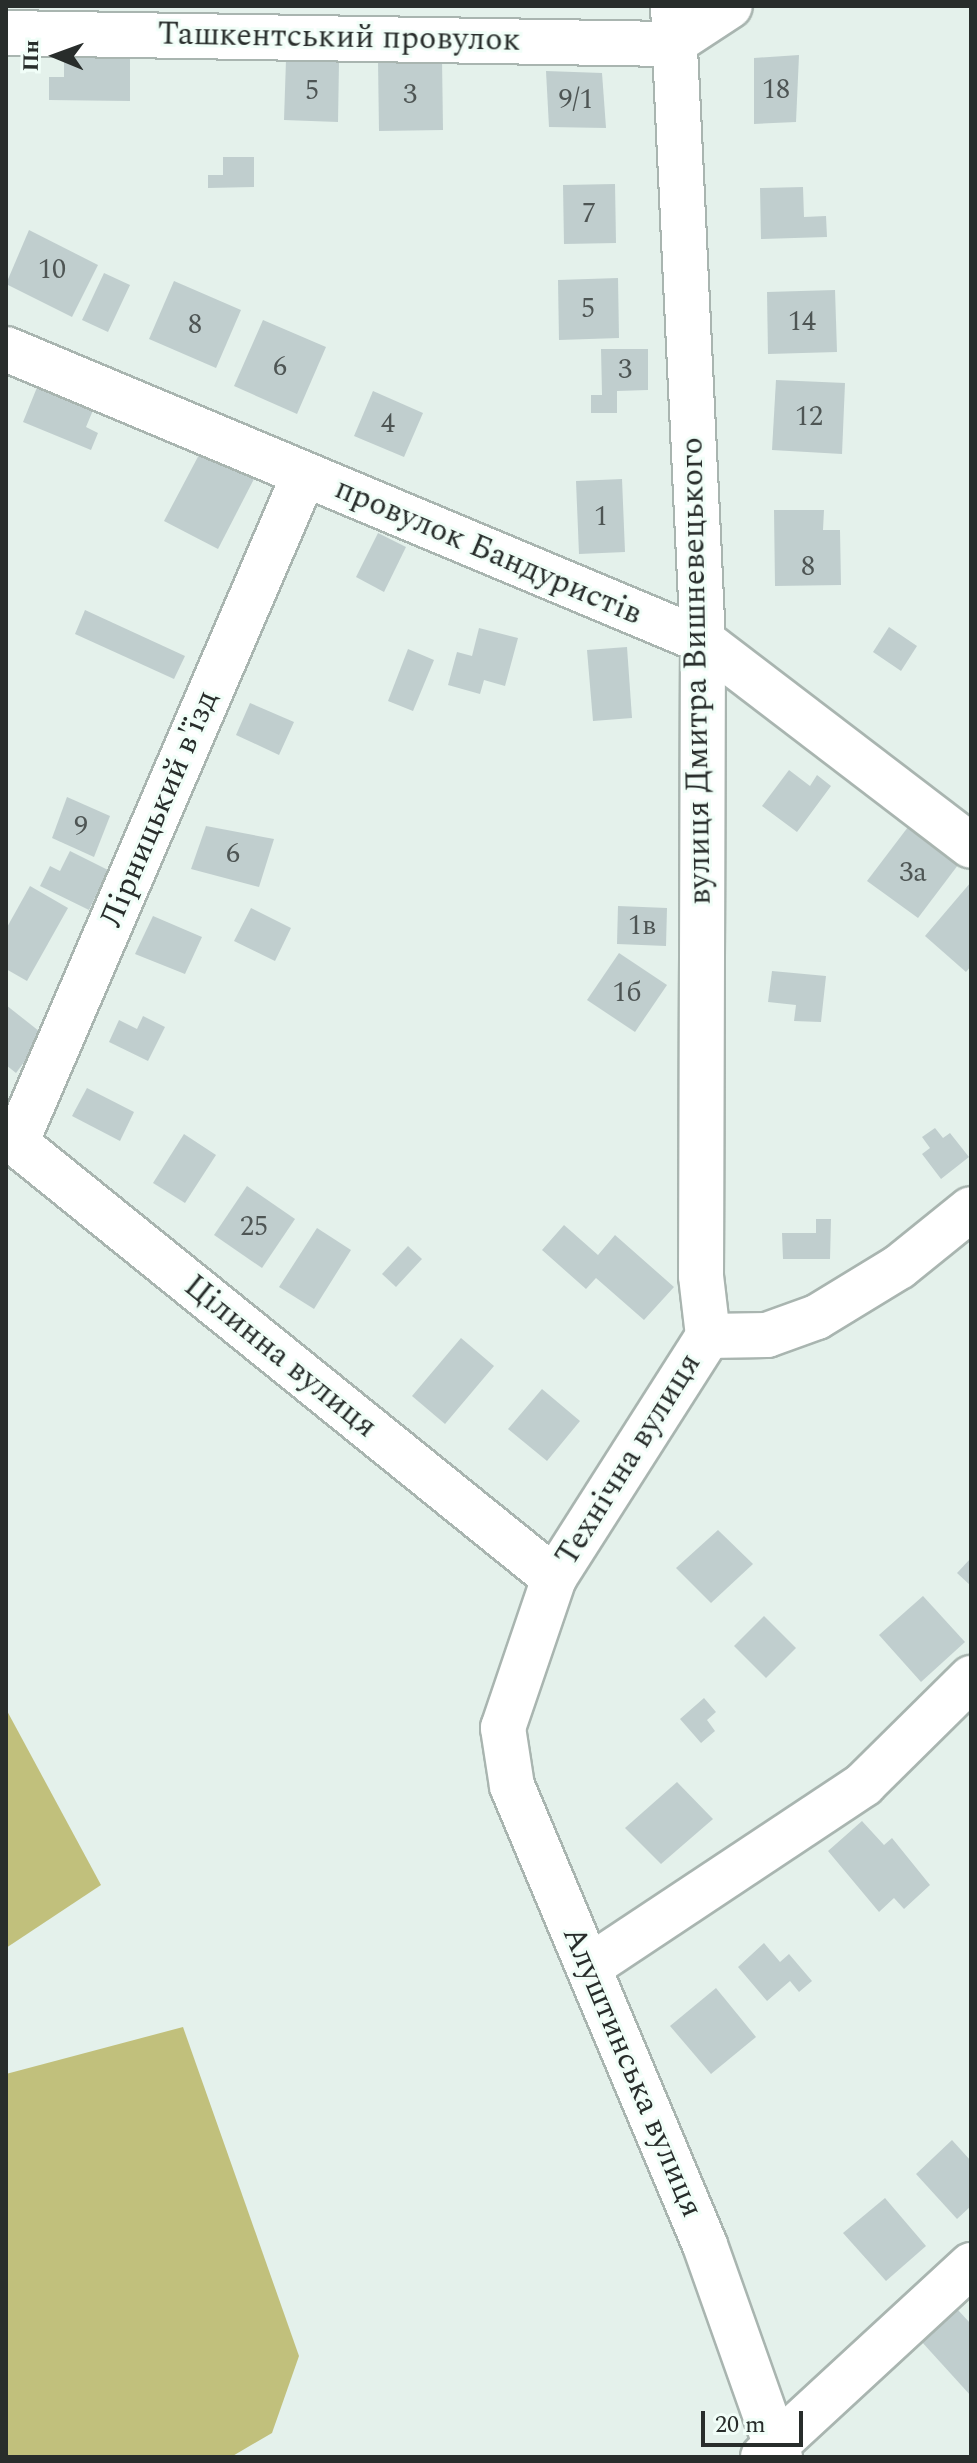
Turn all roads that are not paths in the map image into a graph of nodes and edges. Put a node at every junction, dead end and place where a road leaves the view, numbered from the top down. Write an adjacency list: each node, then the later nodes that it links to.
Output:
1 (730, 6): 2 (street)
2 (673, 25): 3 (street, Ташкентський провулок); 6 (street, вулиця Дмитра Вишневецького)
3 (6, 33)
4 (6, 349): 5 (street, провулок Бандуристів)
5 (304, 475): 6 (street, провулок Бандуристів); 8 (street, Лірницький в'їзд)
6 (703, 641): 7 (street, провулок Бандуристів); 10 (street, вулиця Дмитра Вишневецького)
7 (971, 846)
8 (11, 1139): 11 (street, Цілинна вулиця)
9 (971, 1209): 10 (street, Технічна вулиця)
10 (708, 1336): 11 (street, Технічна вулиця)
11 (554, 1578): 13 (street, Технічна вулиця)
12 (971, 1678): 14 (street)
13 (515, 1688): 14 (street, Алуштинська вулиця)
14 (589, 1967): 16 (street, Алуштинська вулиця)
15 (971, 2265): 16 (street)
16 (773, 2452)

